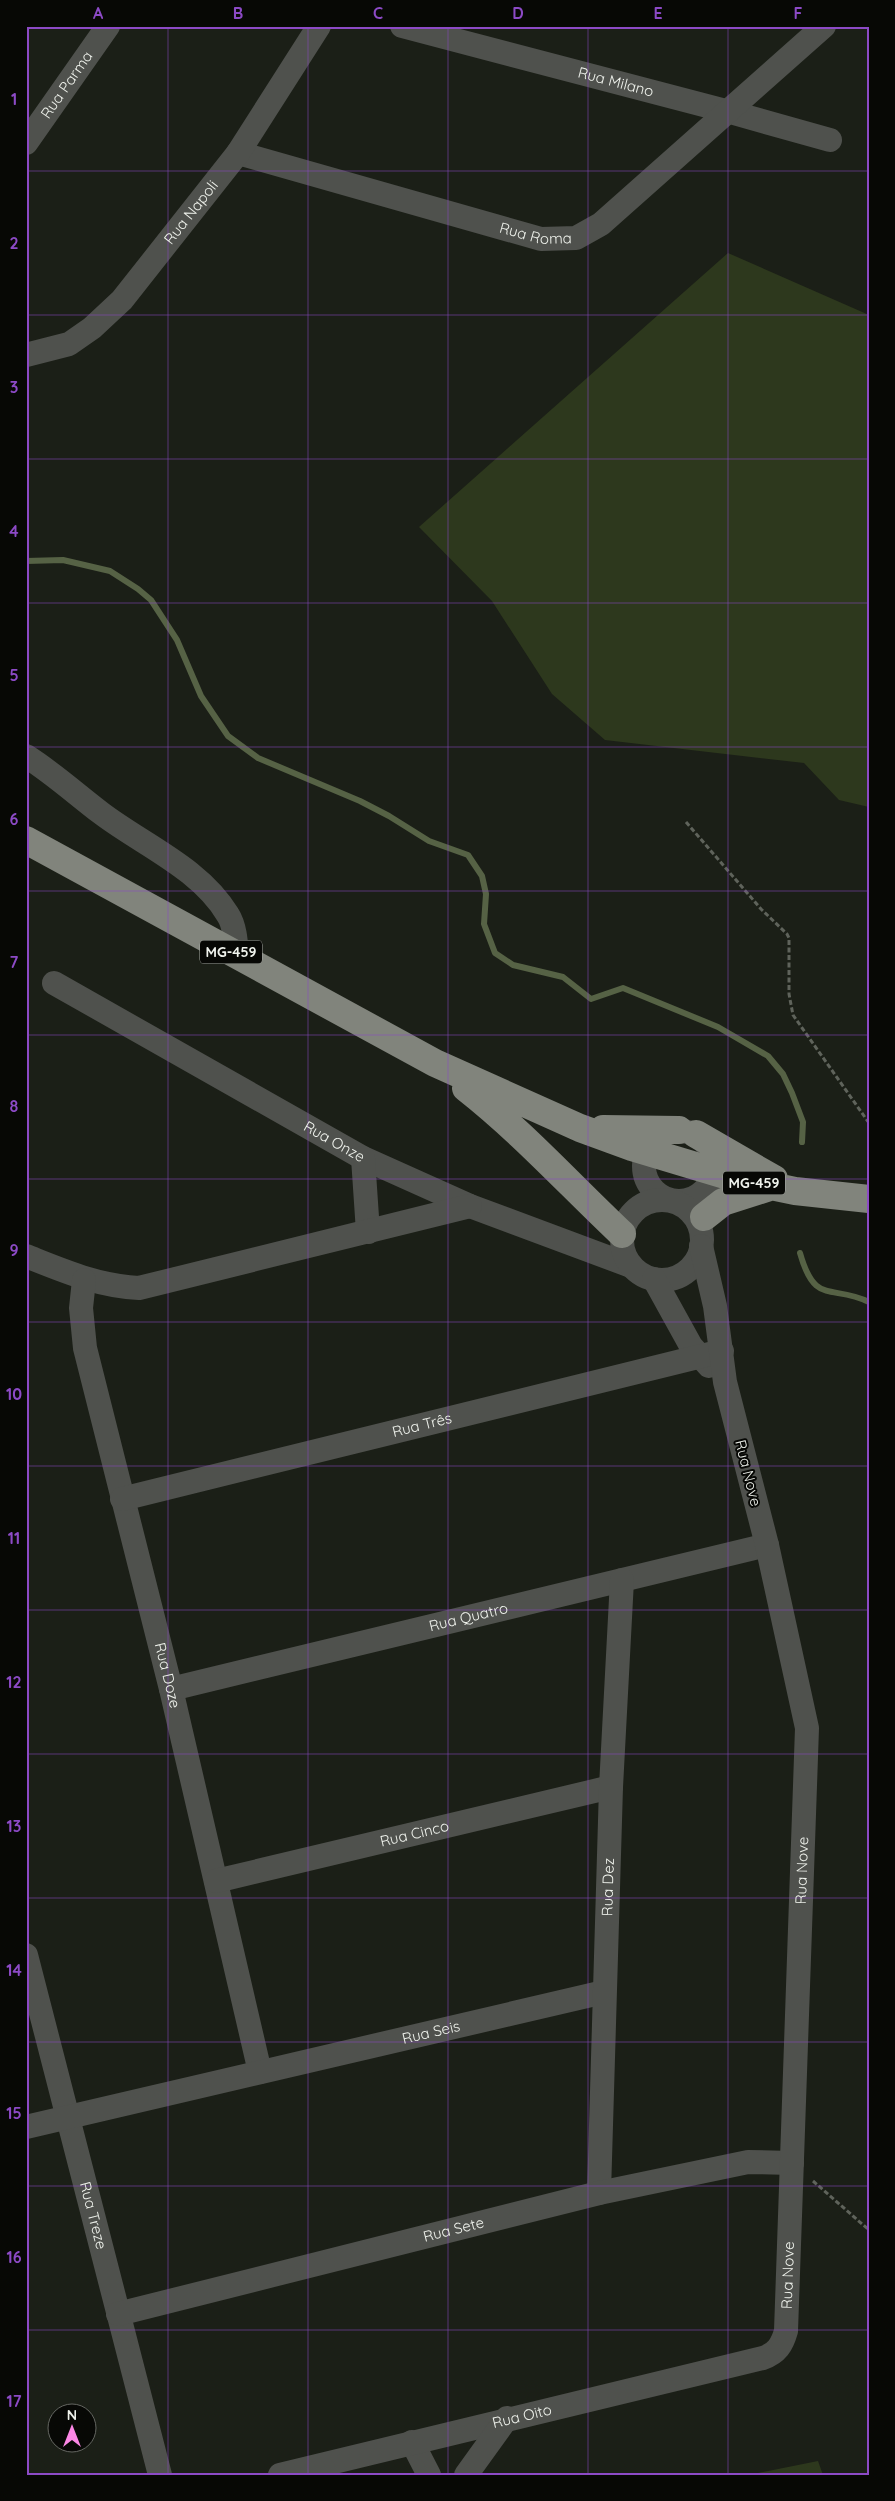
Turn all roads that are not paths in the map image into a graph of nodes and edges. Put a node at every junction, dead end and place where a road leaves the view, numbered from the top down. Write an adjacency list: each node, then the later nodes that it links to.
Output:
1 (108, 26): 7 (street, Rua Parma)
2 (319, 26): 8 (street, Rua Napoli)
3 (402, 26): 5 (street, Rua Milano)
4 (824, 26): 5 (street, Rua Roma)
5 (730, 112): 6 (street, Rua Milano); 8 (street, Rua Roma)
6 (830, 140)
7 (26, 143)
8 (238, 153): 9 (street, Rua Napoli)
9 (26, 355)
10 (26, 756): 12 (street)
11 (26, 840): 12 (main road, MG-459)
12 (237, 955): 14 (main road, MG-459)
13 (54, 983): 18 (street, Rua Onze)
14 (435, 1063): 15 (main road, MG-459); 25 (main road)
15 (580, 1128): 16 (main road); 17 (main road, MG-459)
16 (687, 1132): 17 (street); 19 (street); 21 (main road)
17 (647, 1152): 19 (main road, MG-459); 20 (street)
18 (363, 1158): 24 (street, Rua Onze); 27 (street)
19 (711, 1179): 21 (main road, MG-459); 23 (street); 26 (street)
20 (647, 1181): 23 (street); 25 (street)
21 (784, 1188): 22 (main road, MG-459); 26 (main road)
22 (869, 1199)
23 (670, 1201): 25 (street); 26 (street)
24 (470, 1206): 27 (street); 29 (street, Rua Onze)
25 (628, 1223): 29 (street)
26 (702, 1231): 30 (street); 32 (street)
27 (368, 1232): 31 (street)
28 (26, 1256): 31 (street)
29 (631, 1266): 30 (street)
30 (654, 1279): 32 (street, Rua Nove)
31 (84, 1280): 33 (street, Rua Doze)
32 (710, 1354): 33 (street, Rua Três); 34 (street, Rua Nove)
33 (122, 1499): 36 (street, Rua Doze)
34 (767, 1545): 35 (street, Rua Quatro); 44 (street, Rua Nove)
35 (622, 1580): 36 (street, Rua Quatro); 37 (street, Rua Dez)
36 (171, 1689): 38 (street, Rua Doze)
37 (611, 1787): 38 (street, Rua Cinco); 40 (street, Rua Dez)
38 (216, 1881): 41 (street, Rua Doze)
39 (26, 1955): 42 (street, Rua Treze)
40 (604, 1992): 41 (street, Rua Seis); 45 (street, Rua Dez)
41 (260, 2072): 42 (street, Rua Seis)
42 (66, 2117): 43 (street, Rua Seis); 46 (street, Rua Treze)
43 (26, 2127)
44 (792, 2163): 45 (street, Rua Sete); 47 (street, Rua Nove)
45 (599, 2193): 46 (street, Rua Sete)
46 (118, 2314): 50 (street, Rua Treze)
47 (763, 2358): 48 (street, Rua Oito)
48 (507, 2418): 49 (street, Rua Oito); 53 (street)
49 (412, 2442): 51 (street, Rua Oito); 52 (street)
50 (160, 2475)
51 (280, 2475)
52 (429, 2475)
53 (466, 2475)

